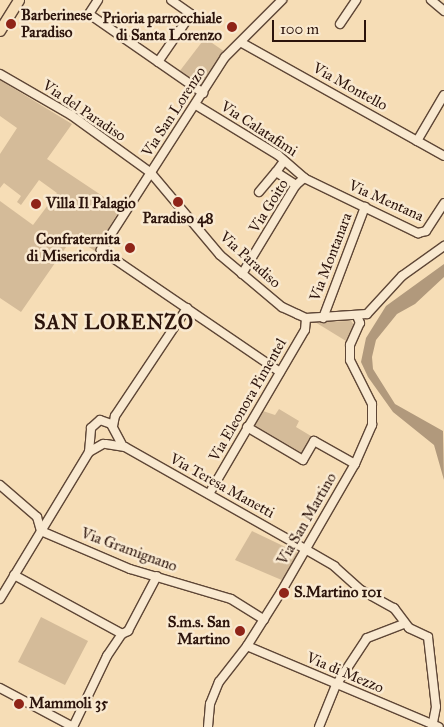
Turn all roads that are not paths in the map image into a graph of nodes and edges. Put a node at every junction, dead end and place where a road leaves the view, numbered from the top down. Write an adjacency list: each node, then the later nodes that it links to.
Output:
1 (19, 0): 9 (main road)
2 (98, 0): 11 (street)
3 (171, 0): 11 (street)
4 (282, 0): 10 (street, Via San Lorenzo)
5 (356, 0): 8 (street)
6 (431, 0): 7 (street)
7 (444, 11)
8 (340, 24)
9 (0, 31)
10 (242, 43): 13 (street, Via San Lorenzo); 16 (street, Via Montello)
11 (158, 62): 13 (street)
12 (0, 74): 20 (street, Via del Paradiso)
13 (203, 93): 15 (street, Via San Lorenzo)
14 (444, 95): 16 (street)
15 (196, 105): 18 (street, Via Calatafimi); 20 (street, Via San Lorenzo)
16 (417, 141): 17 (street, Via Montello)
17 (444, 156)
18 (284, 161): 19 (street); 21 (street, Via Calatafimi)
19 (276, 172): 22 (street); 23 (street)
20 (151, 173): 27 (street, Via Paradiso); 28 (street, Via San Lorenzo)
21 (304, 178): 22 (street, Via Goito); 25 (street, Via Mentana)
22 (296, 185): 27 (street, Via Goito)
23 (259, 192)
24 (444, 203): 25 (street, Via Mentana)
25 (366, 207): 31 (street, Via Montanara)
26 (444, 246): 29 (street)
27 (242, 274): 30 (street, Via Paradiso)
28 (187, 308): 32 (street); 33 (street)
29 (357, 316): 31 (street, Via Paradiso); 41 (street, Via San Martino)
30 (306, 318): 31 (street, Via Paradiso); 32 (street, Via Eleonora Pimentel)
31 (323, 318)
32 (280, 372): 35 (street, Via Eleonora Pimentel)
33 (115, 416): 34 (street); 36 (street)
34 (106, 420): 36 (street, Via Teresa Manetti); 37 (street)
35 (247, 427): 41 (street); 43 (street, Via Eleonora Pimentel)
36 (114, 429): 38 (street); 39 (street, Via Teresa Manetti)
37 (91, 436): 38 (street, Via Teresa Manetti); 40 (street)
38 (104, 444): 39 (street, Via Teresa Manetti); 40 (street)
39 (125, 447): 43 (street, Via Teresa Manetti)
40 (89, 452): 44 (street)
41 (355, 464): 45 (street, Via San Martino)
42 (0, 485): 44 (street)
43 (209, 494): 45 (street, Via Teresa Manetti)
44 (41, 531): 46 (street); 47 (street, Via Gramignano)
45 (305, 549): 49 (street, Via San Martino); 50 (street, Via Teresa Manetti)
46 (14, 575): 48 (street); 51 (street)
47 (157, 576): 49 (street, Via Gramignano); 51 (street)
48 (0, 599)
49 (264, 620): 52 (street, Via San Martino)
50 (404, 624): 53 (street); 55 (street)
51 (122, 634): 56 (street)
52 (247, 646): 53 (street, Via di Mezzo); 57 (street, Via San Martino)
53 (336, 685): 55 (street, Via di Mezzo); 58 (street)
54 (0, 688): 56 (street)
55 (434, 726)
56 (73, 727)
57 (208, 727)
58 (319, 727)

